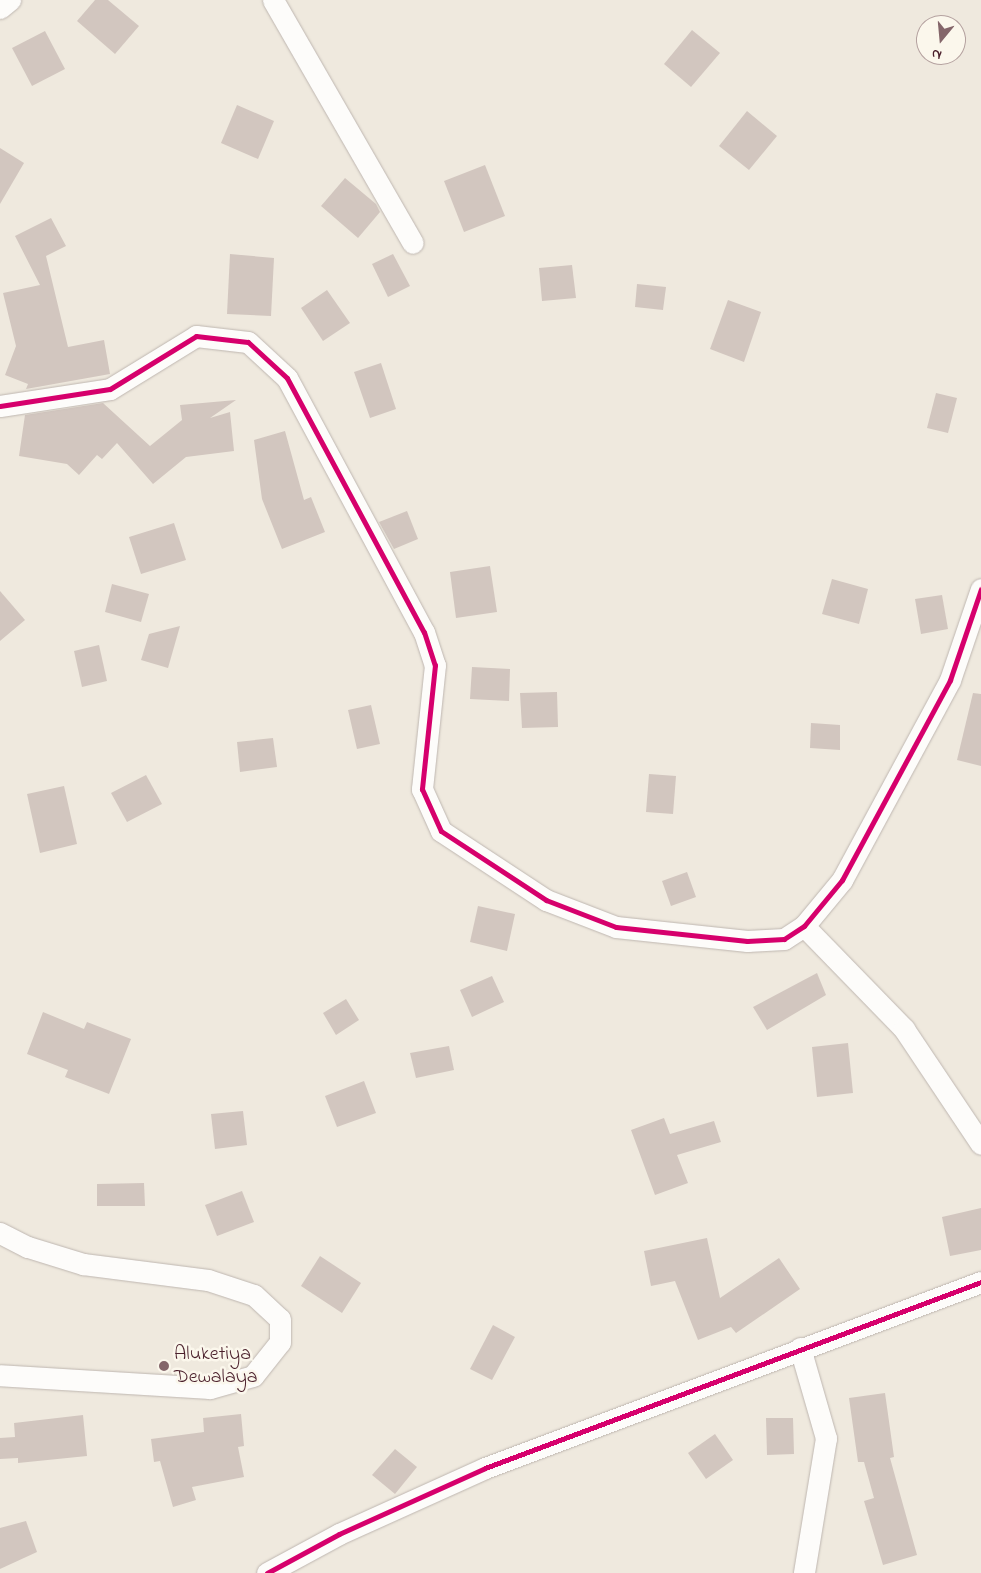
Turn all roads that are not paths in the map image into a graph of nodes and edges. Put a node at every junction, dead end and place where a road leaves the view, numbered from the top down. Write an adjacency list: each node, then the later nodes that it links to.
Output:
1 (10, 0): 3 (street)
2 (272, 0): 4 (street)
3 (0, 8)
4 (413, 243)
5 (0, 406): 7 (street)
6 (981, 589): 7 (street)
7 (804, 926): 8 (street)
8 (981, 1144)
9 (0, 1233): 12 (street)
10 (981, 1282): 11 (street)
11 (800, 1348): 13 (street); 14 (street)
12 (0, 1375)
13 (267, 1573)
14 (804, 1573)

